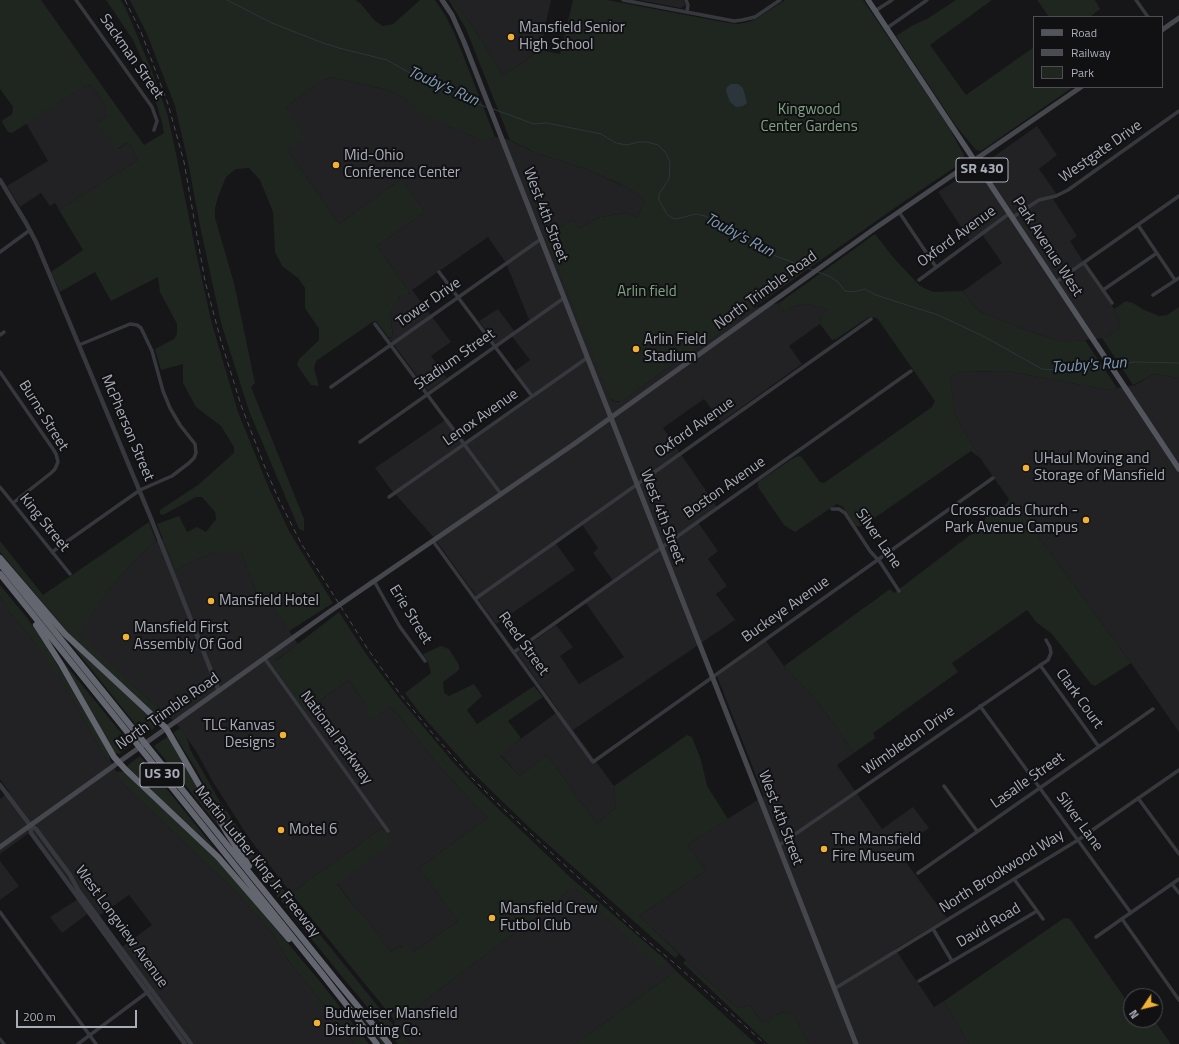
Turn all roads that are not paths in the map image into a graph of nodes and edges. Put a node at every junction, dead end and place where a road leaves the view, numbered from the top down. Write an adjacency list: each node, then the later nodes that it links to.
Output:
1 (76, 0): 20 (street, Sackman Street)
2 (442, 0): 28 (main road, West 4th Street)
3 (623, 0): 13 (street)
4 (686, 0): 13 (street)
5 (771, 0): 11 (street)
6 (780, 0): 11 (street)
7 (868, 0): 12 (main road, Park Avenue West / SR 430)
8 (892, 0): 12 (street)
9 (927, 0): 16 (street)
10 (1136, 0): 14 (street)
11 (774, 4): 13 (street)
12 (875, 11): 16 (main road, Park Avenue West / SR 430)
13 (687, 12)
14 (1147, 16)
15 (1179, 18): 17 (main road)
16 (887, 28): 21 (main road, Park Avenue West / SR 430)
17 (1163, 29)
18 (1080, 88): 21 (main road, North Trimble Road)
19 (1179, 111): 25 (street, Westgate Drive)
20 (154, 130)
21 (975, 160): 24 (main road, North Trimble Road); 25 (main road, Park Avenue West / SR 430)
22 (0, 180): 27 (street, McPherson Street)
23 (1179, 196): 26 (street)
24 (899, 212): 32 (street); 55 (main road, North Trimble Road)
25 (1011, 215): 32 (street, Oxford Avenue); 36 (main road, Park Avenue West / SR 430)
26 (1138, 225): 30 (street); 31 (street)
27 (30, 230): 29 (street); 46 (street, McPherson Street)
28 (541, 239): 39 (street, Tower Drive); 40 (main road, West 4th Street)
29 (0, 252)
30 (1157, 253): 34 (street); 37 (street)
31 (1084, 263): 36 (street); 37 (street)
32 (936, 267): 35 (street, Oxford Avenue)
33 (440, 272): 39 (street)
34 (1177, 279): 38 (street)
35 (919, 280)
36 (1056, 282): 58 (main road, Park Avenue West / SR 430)
37 (1103, 290): 41 (street)
38 (1153, 295)
39 (459, 297): 47 (street, Tower Drive); 48 (street)
40 (564, 298): 48 (street, Stadium Street); 49 (main road, West 4th Street)
41 (1112, 303)
42 (871, 319): 60 (street, Oxford Avenue)
43 (375, 324): 47 (street)
44 (4, 332): 45 (street)
45 (0, 335)
46 (79, 345): 62 (street, McPherson Street); 62 (street)
47 (391, 345): 52 (street, Tower Drive); 53 (street)
48 (495, 347): 53 (street, Stadium Street); 54 (street)
49 (587, 358): 54 (street, Lenox Avenue); 55 (main road, West 4th Street)
50 (0, 372): 65 (street, Burns Street)
51 (911, 372): 68 (street, Boston Avenue)
52 (330, 387)
53 (427, 394): 56 (street, Stadium Street); 57 (street)
54 (532, 396): 57 (street, Lenox Avenue)
55 (611, 417): 60 (main road, West 4th Street); 63 (main road, North Trimble Road)
56 (360, 442)
57 (464, 445): 63 (street); 64 (street, Lenox Avenue)
58 (1179, 469)
59 (993, 478): 71 (street, Buckeye Avenue)
60 (637, 484): 68 (main road, West 4th Street); 78 (street, Oxford Avenue)
61 (0, 487): 65 (street, King Street)
62 (140, 490): 69 (street); 85 (street, McPherson Street)
63 (501, 494): 67 (main road, North Trimble Road)
64 (389, 497)
65 (13, 504): 69 (street, King Street)
66 (832, 509): 71 (street, Silver Lane)
67 (433, 541): 76 (main road, North Trimble Road); 78 (street, Reed Street)
68 (662, 548): 80 (street, Boston Avenue); 84 (main road, West 4th Street)
69 (52, 552): 74 (street, King Street)
70 (0, 558): 88 (highway)
71 (878, 559): 77 (street, Silver Lane); 84 (street, Buckeye Avenue)
72 (0, 564): 109 (highway, Martin Luther King Jr. Freeway / US 30)
73 (0, 574): 118 (highway, Martin Luther King Jr. Freeway / US 30)
74 (70, 574)
75 (0, 580): 90 (highway)
76 (374, 581): 81 (main road, North Trimble Road); 82 (street, Erie Street)
77 (899, 591)
78 (475, 599): 80 (street, Reed Street)
79 (1046, 640): 83 (street, Wimbledon Drive)
80 (514, 652): 91 (street, Reed Street)
81 (265, 659): 85 (main road, North Trimble Road); 98 (street, National Parkway)
82 (425, 661)
83 (1040, 665): 86 (street, Wimbledon Drive); 89 (street, Clark Court)
84 (712, 677): 91 (street, Buckeye Avenue); 101 (main road, West 4th Street)
85 (219, 691): 88 (main road, North Trimble Road)
86 (980, 706): 95 (street, Silver Lane); 101 (street, Wimbledon Drive)
87 (1153, 709): 89 (street, Lasalle Street)
88 (164, 730): 90 (main road, North Trimble Road); 109 (highway)
89 (1099, 747): 95 (street, Lasalle Street)
90 (121, 760): 97 (main road, North Trimble Road); 118 (highway)
91 (593, 762)
92 (1179, 770): 96 (street, North Brookwood Way)
93 (0, 785): 97 (street, West Longview Avenue)
94 (944, 786): 99 (street)
95 (1040, 788): 99 (street, Lasalle Street); 100 (street, Silver Lane)
96 (1138, 798): 100 (street, North Brookwood Way); 103 (street)
97 (30, 825): 102 (main road, North Trimble Road); 121 (street, West Longview Avenue)
98 (388, 831)
99 (977, 831): 104 (street, Lasalle Street)
100 (1078, 840): 106 (street, North Brookwood Way); 112 (street, Silver Lane)
101 (778, 846): 120 (main road, West 4th Street)
102 (0, 847)
103 (1179, 854)
104 (918, 873)
105 (1179, 879): 107 (street)
106 (1014, 880): 110 (street); 115 (street, North Brookwood Way)
107 (1172, 884): 108 (street); 112 (street)
108 (1179, 893)
109 (278, 908): 131 (highway, Martin Luther King Jr. Freeway / US 30)
110 (1037, 911): 113 (street); 117 (street, David Road)
111 (0, 912): 123 (street)
112 (1131, 913): 114 (street)
113 (1043, 919)
114 (1122, 919): 116 (street); 122 (street)
115 (933, 929): 117 (street, David Road); 120 (street, North Brookwood Way)
116 (1096, 937)
117 (952, 961): 119 (street, David Road)
118 (324, 975): 130 (highway, Martin Luther King Jr. Freeway / US 30)
119 (919, 981)
120 (834, 989): 132 (main road, West 4th Street)
121 (149, 991): 123 (street); 128 (street, West Longview Avenue); 129 (street, West Longview Avenue)
122 (1179, 1000)
123 (89, 1035): 126 (street); 127 (street)
124 (0, 1039): 125 (street)
125 (4, 1044)
126 (78, 1044)
127 (96, 1044)
128 (186, 1044)
129 (191, 1044)
130 (377, 1044)
131 (389, 1044)
132 (856, 1044)

